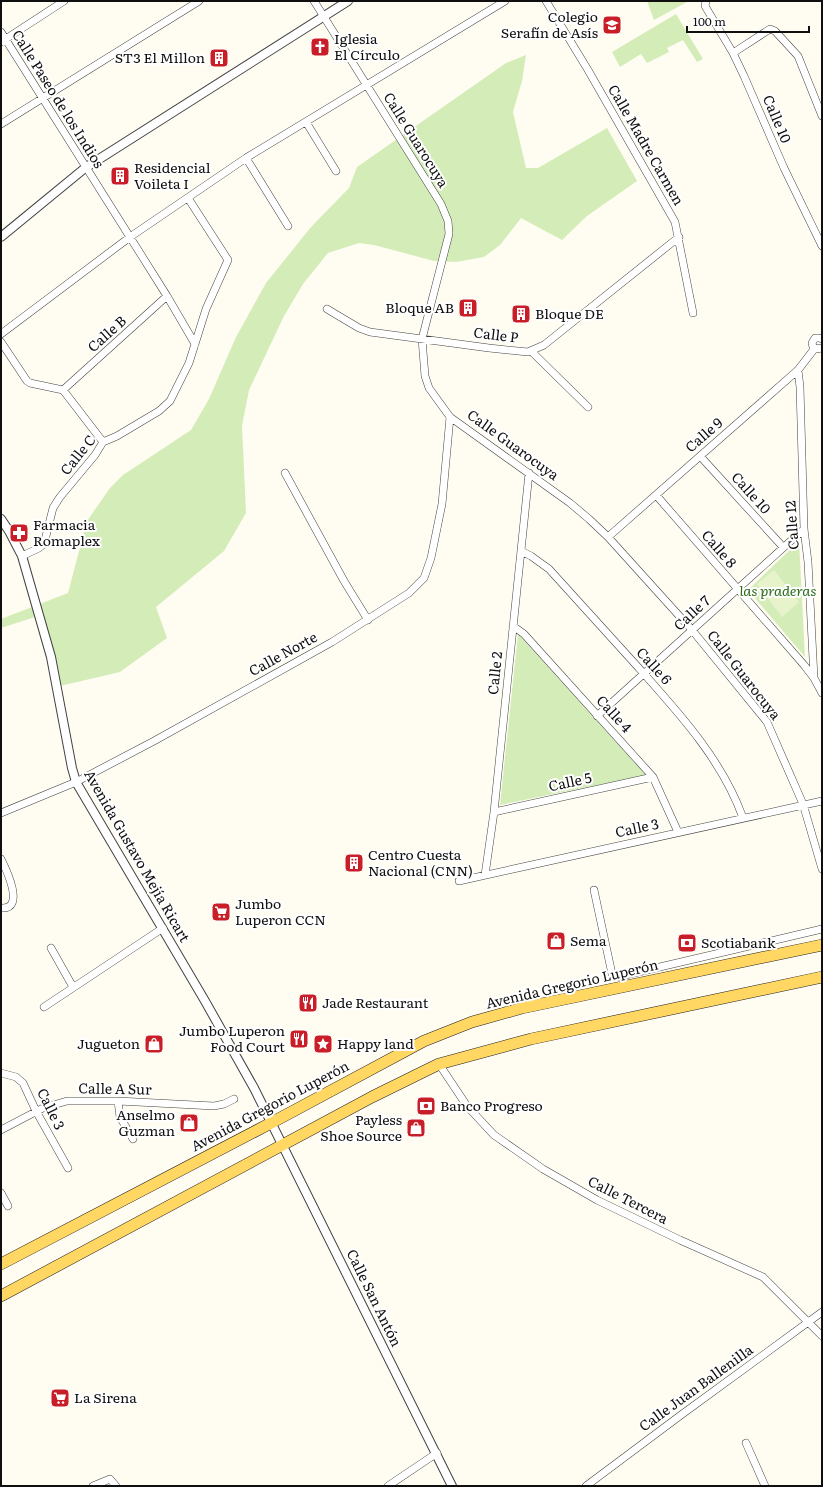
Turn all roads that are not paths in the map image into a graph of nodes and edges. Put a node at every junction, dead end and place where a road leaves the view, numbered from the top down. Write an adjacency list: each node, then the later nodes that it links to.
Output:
1 (64, 1): 10 (street)
2 (199, 1): 13 (street)
3 (314, 1): 8 (street, Calle Guarocuya)
4 (348, 1): 8 (street)
5 (505, 1): 12 (street)
6 (546, 1): 24 (street, Calle Madre Carmen)
7 (706, 2): 11 (street, Calle 10)
8 (324, 16): 12 (street, Calle Guarocuya); 18 (street)
9 (1, 32): 10 (street, Calle Paseo de los Indios)
10 (4, 41): 13 (street, Calle Paseo de los Indios)
11 (733, 53): 14 (street); 25 (street, Calle 10)
12 (366, 85): 15 (street); 30 (street, Calle Guarocuya)
13 (43, 99): 16 (street); 18 (street, Calle Paseo de los Indios)
14 (822, 116)
15 (306, 122): 17 (street); 19 (street)
16 (1, 124)
17 (246, 158): 20 (street); 21 (street)
18 (85, 168): 22 (street); 23 (street, Calle Paseo de los Indios)
19 (336, 172)
20 (188, 198): 23 (street); 33 (street, Calle C)
21 (288, 226)
22 (1, 237)
23 (130, 237): 26 (street, Calle Paseo de los Indios); 29 (street)
24 (679, 238): 28 (street, Calle Madre Carmen); 35 (street, Calle P)
25 (822, 246)
26 (167, 296): 33 (street, Calle Paseo de los Indios); 37 (street, Calle B)
27 (327, 308): 30 (street, Calle P)
28 (693, 313)
29 (1, 334)
30 (422, 338): 35 (street, Calle P); 39 (street, Calle Guarocuya)
31 (822, 339): 34 (street, Calle 9)
32 (1, 342): 37 (street)
33 (195, 344): 40 (street, Calle C)
34 (818, 348): 36 (street, Calle 9)
35 (531, 351): 38 (street)
36 (798, 370): 41 (street, Calle 9); 46 (street, Calle 12)
37 (63, 390): 40 (street)
38 (588, 407)
39 (450, 417): 43 (street, Calle Guarocuya); 52 (street, Calle Norte)
40 (103, 442): 50 (street, Calle C)
41 (700, 456): 44 (street, Calle 9); 48 (street, Calle 10)
42 (285, 473): 52 (street)
43 (529, 473): 47 (street, Calle Guarocuya); 49 (street, Calle 2)
44 (656, 495): 47 (street, Calle 9); 51 (street, Calle 8)
45 (1, 518): 50 (street, Avenida Gustavo Mejía Ricart)
46 (804, 530): 48 (street, Calle 7); 56 (street, Calle 12)
47 (608, 537): 54 (street, Calle Guarocuya)
48 (783, 547): 51 (street, Calle 7)
49 (521, 551): 53 (street, Calle 2); 55 (street, Calle 6)
50 (22, 556): 60 (street, Avenida Gustavo Mejía Ricart)
51 (737, 589): 54 (street, Calle 7); 56 (street, Calle 8)
52 (368, 620): 60 (street, Calle Norte)
53 (513, 626): 58 (street, Calle 4); 63 (street, Calle 2)
54 (692, 630): 55 (street, Calle 7); 62 (street, Calle Guarocuya)
55 (644, 674): 58 (street, Calle 7); 65 (street, Calle 6)
56 (814, 678): 57 (street, Calle 8)
57 (822, 693)
58 (597, 716): 59 (street, Calle 4)
59 (653, 777): 63 (street, Calle 5); 66 (street, Calle 4)
60 (76, 782): 64 (street, Calle Norte); 73 (street, Avenida Gustavo Mejía Ricart)
61 (822, 801): 62 (street, Calle 3)
62 (803, 804): 65 (street, Calle 3); 68 (street, Calle Guarocuya)
63 (494, 812): 69 (street, Calle 2)
64 (1, 813)
65 (743, 818): 66 (street, Calle 3)
66 (678, 832): 69 (street, Calle 3)
67 (1, 858): 72 (street)
68 (822, 869)
69 (485, 875): 70 (street, Calle 3)
70 (459, 881)
71 (594, 890): 74 (street)
72 (1, 908)
73 (163, 928): 78 (street); 85 (street, Avenida Gustavo Mejía Ricart)
74 (822, 929)
75 (822, 945): 85 (main road, Avenida Gregorio Luperón)
76 (51, 948): 78 (street)
77 (822, 977): 80 (main road)
78 (73, 987): 79 (street)
79 (44, 1006)
80 (439, 1064): 88 (main road); 95 (street, Calle Tercera)
81 (1, 1073): 84 (street, Calle 3)
82 (234, 1099): 83 (street, Calle A Sur)
83 (118, 1101): 84 (street, Calle A Sur); 87 (street)
84 (36, 1111): 86 (street, Calle A Sur); 89 (street, Calle 3)
85 (272, 1123): 88 (street, Calle San Antón); 92 (main road, Avenida Gregorio Luperón)
86 (1, 1130)
87 (133, 1139)
88 (283, 1146): 93 (main road); 98 (street, Calle San Antón)
89 (68, 1168)
90 (1, 1193): 91 (street)
91 (8, 1206)
92 (1, 1264)
93 (1, 1296)
94 (822, 1312): 95 (street, Calle Juan Ballenilla)
95 (809, 1322): 96 (street, Calle Tercera); 103 (street, Calle Juan Ballenilla)
96 (822, 1336)
97 (746, 1443): 104 (street)
98 (437, 1453): 101 (street); 102 (street, Calle San Antón)
99 (93, 1486): 100 (street)
100 (116, 1486)
101 (388, 1486)
102 (452, 1486)
103 (586, 1486)
104 (765, 1486)

